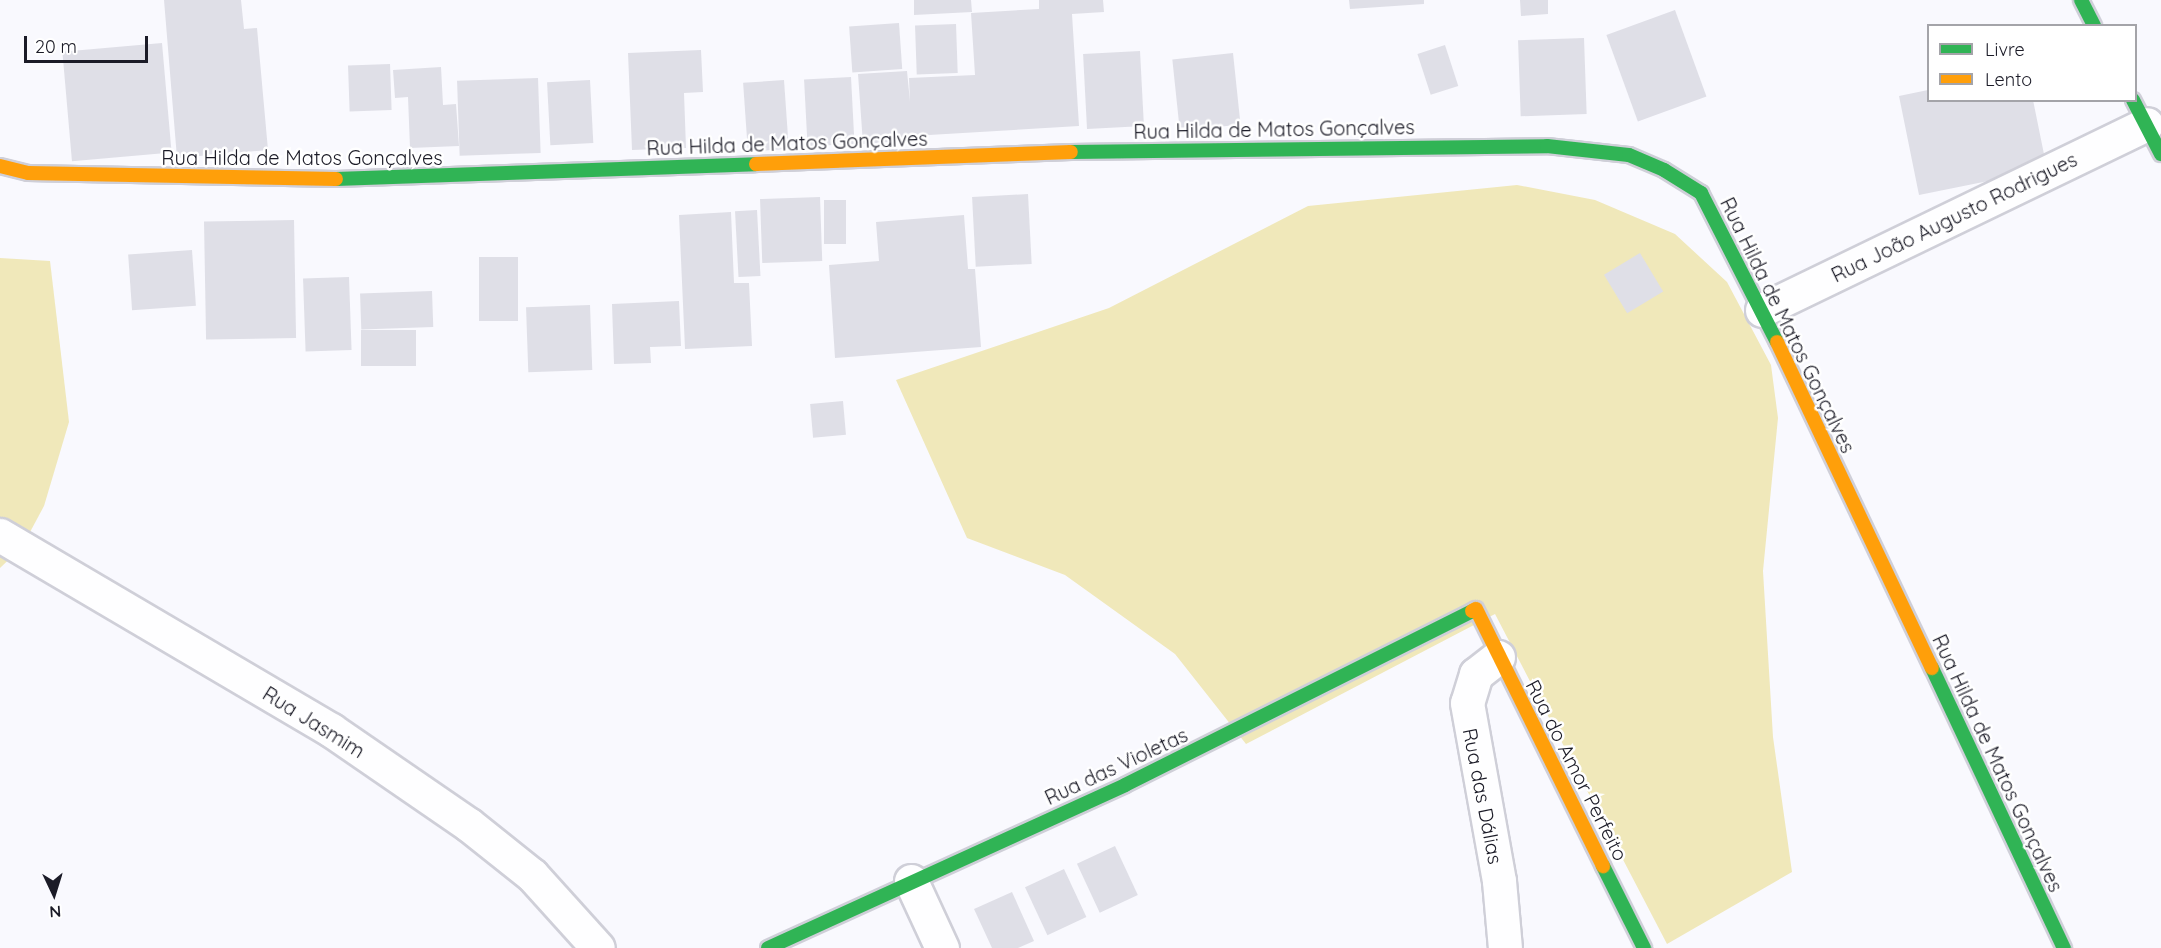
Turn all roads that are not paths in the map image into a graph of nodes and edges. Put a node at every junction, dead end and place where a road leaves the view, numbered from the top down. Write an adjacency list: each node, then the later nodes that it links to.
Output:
1 (2081, 0): 2 (street)
2 (2093, 24)
3 (2140, 112): 4 (street); 6 (street, Rua João Augusto Rodrigues)
4 (2161, 154)
5 (0, 166): 6 (street, Rua Hilda de Matos Gonçalves)
6 (1762, 310): 16 (street, Rua Hilda de Matos Gonçalves)
7 (0, 535): 11 (street, Rua Jasmim)
8 (1476, 609): 9 (street, Rua do Amor Perfeito); 10 (street, Rua das Violetas)
9 (1498, 657): 14 (street, Rua das Dálias); 15 (street, Rua do Amor Perfeito)
10 (911, 881): 12 (street, Rua das Violetas); 13 (street)
11 (598, 948)
12 (768, 948)
13 (942, 948)
14 (1505, 948)
15 (1644, 948)
16 (2064, 948)

